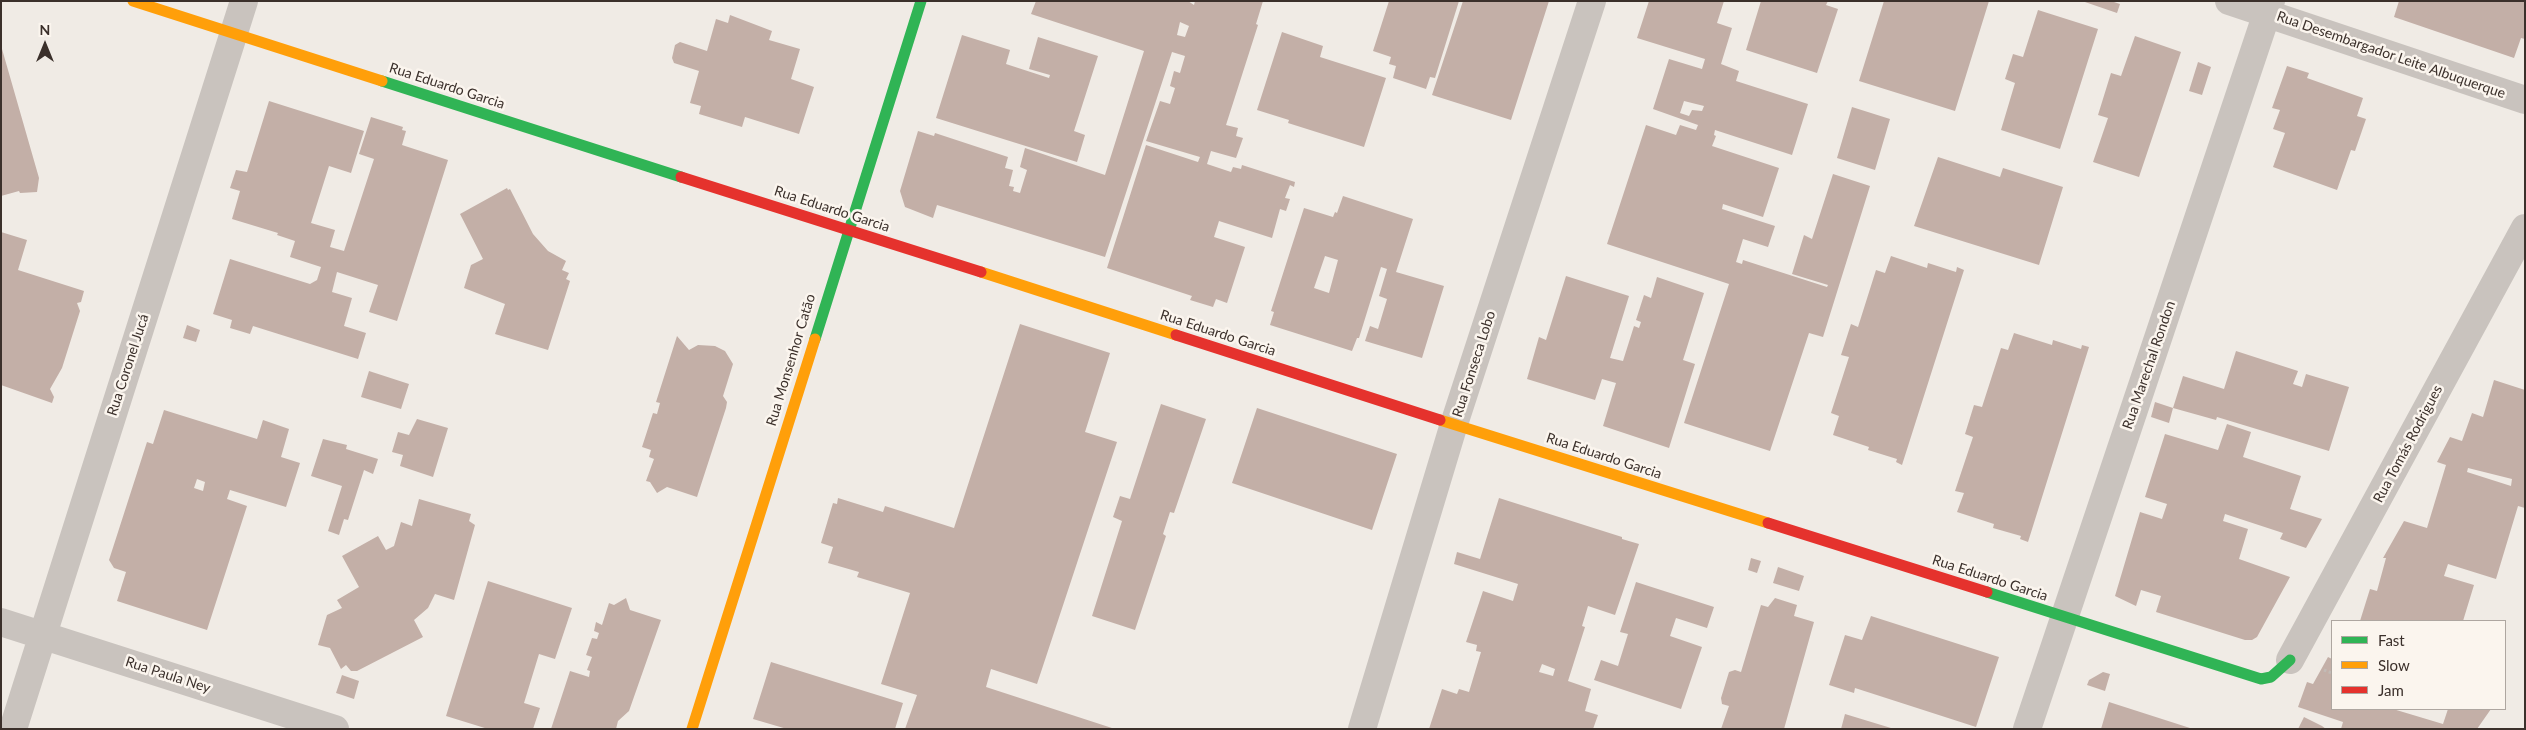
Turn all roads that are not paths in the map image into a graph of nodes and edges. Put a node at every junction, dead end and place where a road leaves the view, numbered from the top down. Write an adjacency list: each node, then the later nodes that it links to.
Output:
1 (132, 1): 7 (main road, Rua Eduardo Garcia)
2 (244, 1): 7 (street, Rua Coronel Jucá)
3 (921, 1): 10 (main road, Rua Monsenhor Catão)
4 (1592, 1): 11 (street, Rua Fonseca Lobo)
5 (2229, 1): 6 (street, Rua Desembargador Leite Albuquerque)
6 (2270, 7): 8 (street, Rua Desembargador Leite Albuquerque); 12 (street, Rua Marechal Rondon)
7 (233, 33): 10 (main road, Rua Eduardo Garcia); 14 (street, Rua Coronel Jucá)
8 (2525, 100)
9 (2525, 228): 15 (street, Rua Tomás Rodrigues)
10 (848, 230): 11 (main road, Rua Eduardo Garcia); 18 (main road, Rua Monsenhor Catão)
11 (1454, 424): 12 (main road, Rua Eduardo Garcia); 19 (street, Rua Fonseca Lobo)
12 (2064, 617): 15 (main road, Rua Eduardo Garcia); 20 (street, Rua Marechal Rondon)
13 (1, 622): 14 (street, Rua Paula Ney)
14 (43, 634): 16 (street, Rua Coronel Jucá); 17 (street, Rua Paula Ney)
15 (2290, 660)
16 (13, 729)
17 (335, 729)
18 (692, 729)
19 (1362, 729)
20 (2028, 729)

